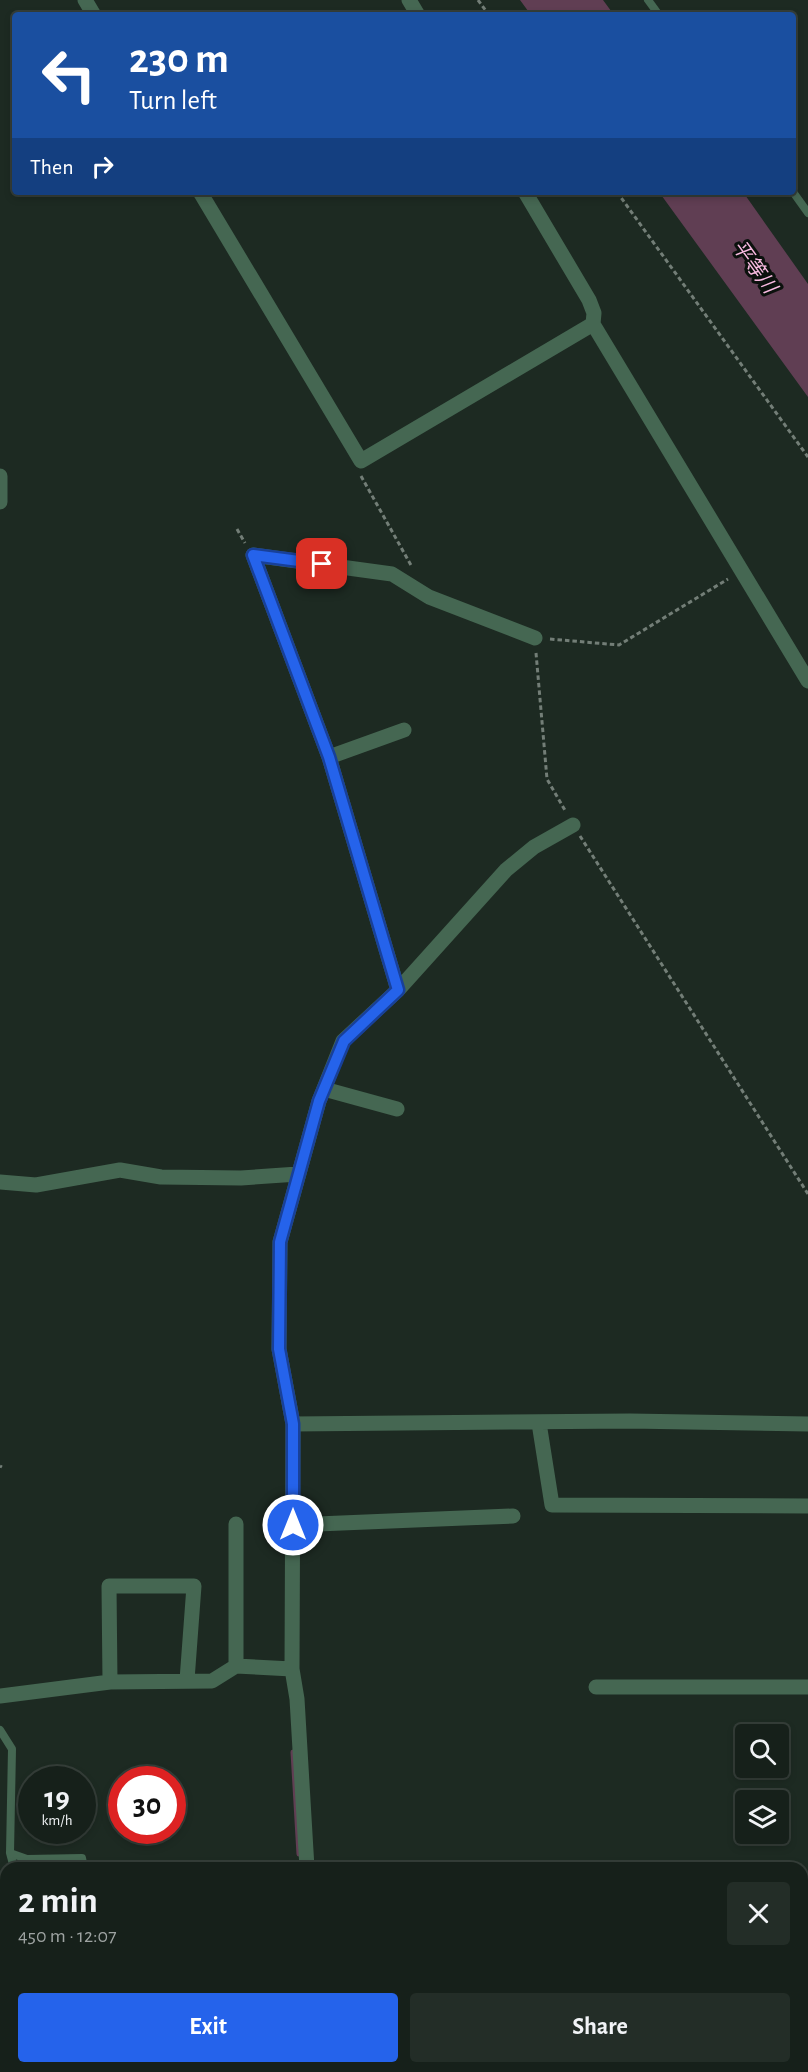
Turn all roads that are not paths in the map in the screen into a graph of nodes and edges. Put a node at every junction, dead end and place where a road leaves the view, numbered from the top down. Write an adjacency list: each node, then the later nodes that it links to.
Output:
1 (202, 195): 5 (street)
2 (527, 195): 5 (street)
3 (795, 195): 4 (lane)
4 (808, 213)
5 (593, 324): 9 (street)
6 (0, 476): 7 (street)
7 (0, 502)
8 (535, 638): 11 (street)
9 (808, 681)
10 (404, 730): 11 (street)
11 (329, 757): 13 (street)
12 (573, 825): 13 (street)
13 (398, 990): 14 (street)
14 (324, 1089): 15 (street); 16 (street)
15 (397, 1109)
16 (298, 1174): 17 (street); 19 (street)
17 (0, 1182)
18 (539, 1423): 19 (street); 20 (street); 21 (street)
19 (293, 1424): 24 (street)
20 (808, 1424)
21 (808, 1506)
22 (513, 1516): 24 (street)
23 (236, 1524): 25 (street)
24 (293, 1525): 26 (street)
25 (236, 1666): 26 (street); 27 (street)
26 (292, 1669): 36 (street)
27 (187, 1680): 28 (street); 28 (street)
28 (110, 1683): 31 (street)
29 (596, 1687): 30 (street)
30 (808, 1687)
31 (0, 1696)
32 (0, 1730): 33 (lane)
33 (10, 1853): 34 (lane); 35 (lane)
34 (12, 1862)
35 (83, 1862)
36 (307, 1862)

